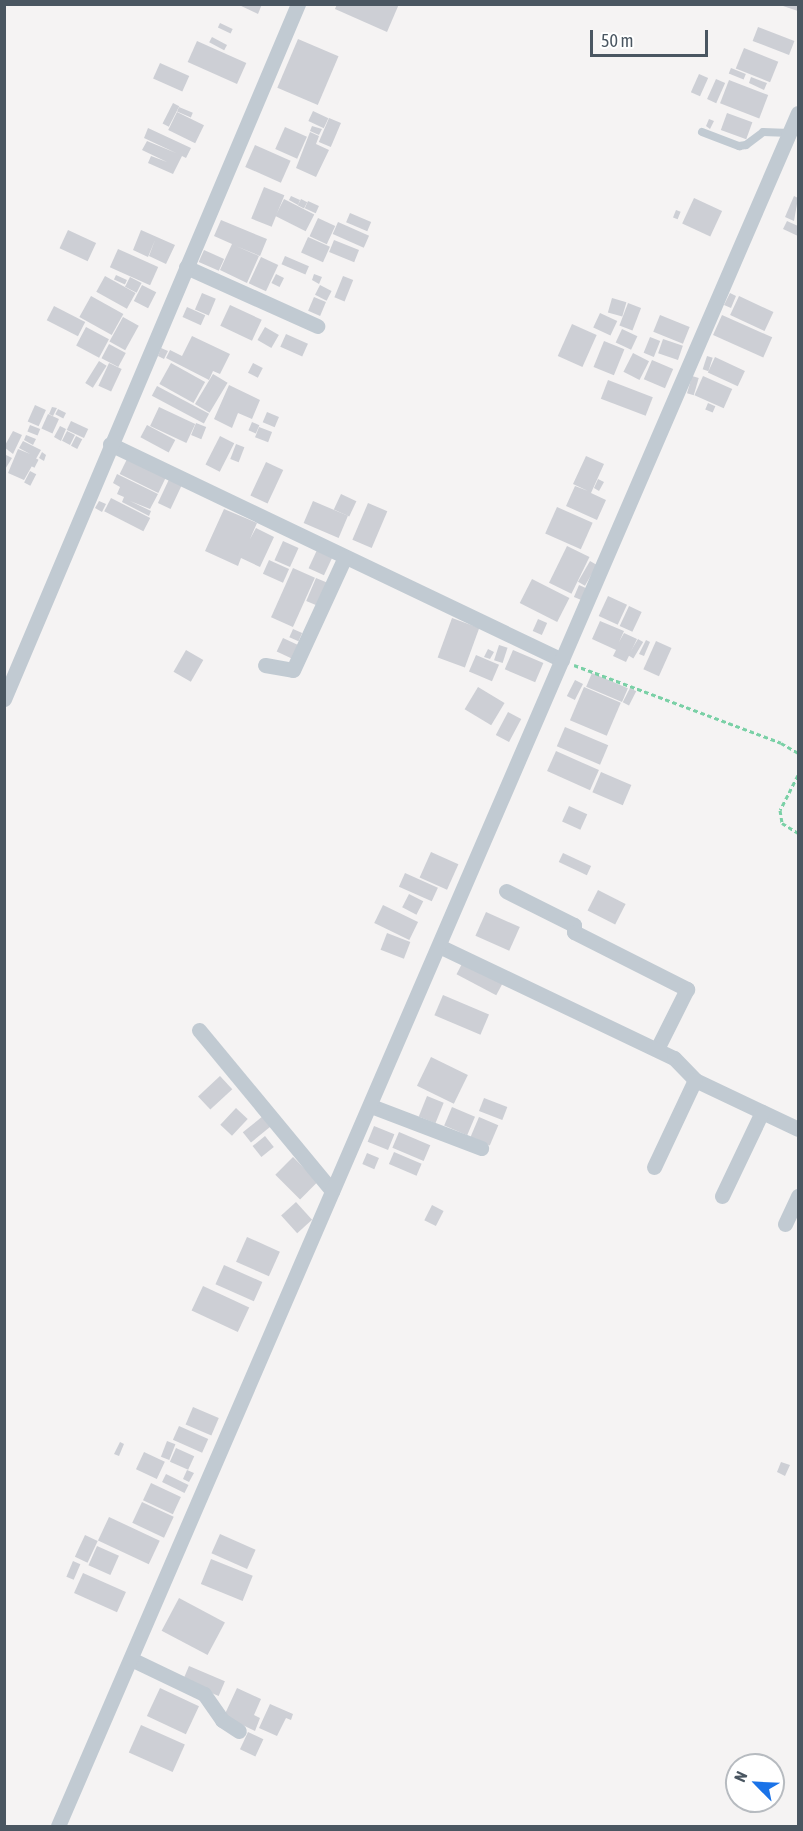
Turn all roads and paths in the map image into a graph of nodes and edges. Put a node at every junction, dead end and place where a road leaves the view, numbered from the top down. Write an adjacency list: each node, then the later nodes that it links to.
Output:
1 (298, 4): 5 (street)
2 (798, 114): 4 (street)
3 (702, 132): 4 (lane)
4 (790, 133): 9 (street)
5 (186, 267): 6 (street); 7 (street)
6 (317, 326)
7 (110, 444): 8 (street); 11 (street)
8 (345, 557): 9 (street); 10 (street)
9 (562, 660): 12 (path); 16 (street)
10 (265, 665)
11 (4, 699)
12 (798, 753)
13 (798, 775): 14 (path)
14 (798, 833)
15 (506, 891): 18 (street)
16 (440, 946): 18 (street); 20 (street)
17 (199, 1030): 25 (street)
18 (657, 1049): 19 (street)
19 (695, 1080): 21 (street); 24 (street)
20 (371, 1106): 23 (street); 25 (street)
21 (762, 1112): 22 (street); 26 (street)
22 (798, 1130)
23 (481, 1148)
24 (654, 1167)
25 (332, 1191): 29 (street)
26 (722, 1196)
27 (798, 1196): 28 (street)
28 (785, 1224)
29 (131, 1659): 30 (street); 31 (street)
30 (239, 1731)
31 (58, 1827)

